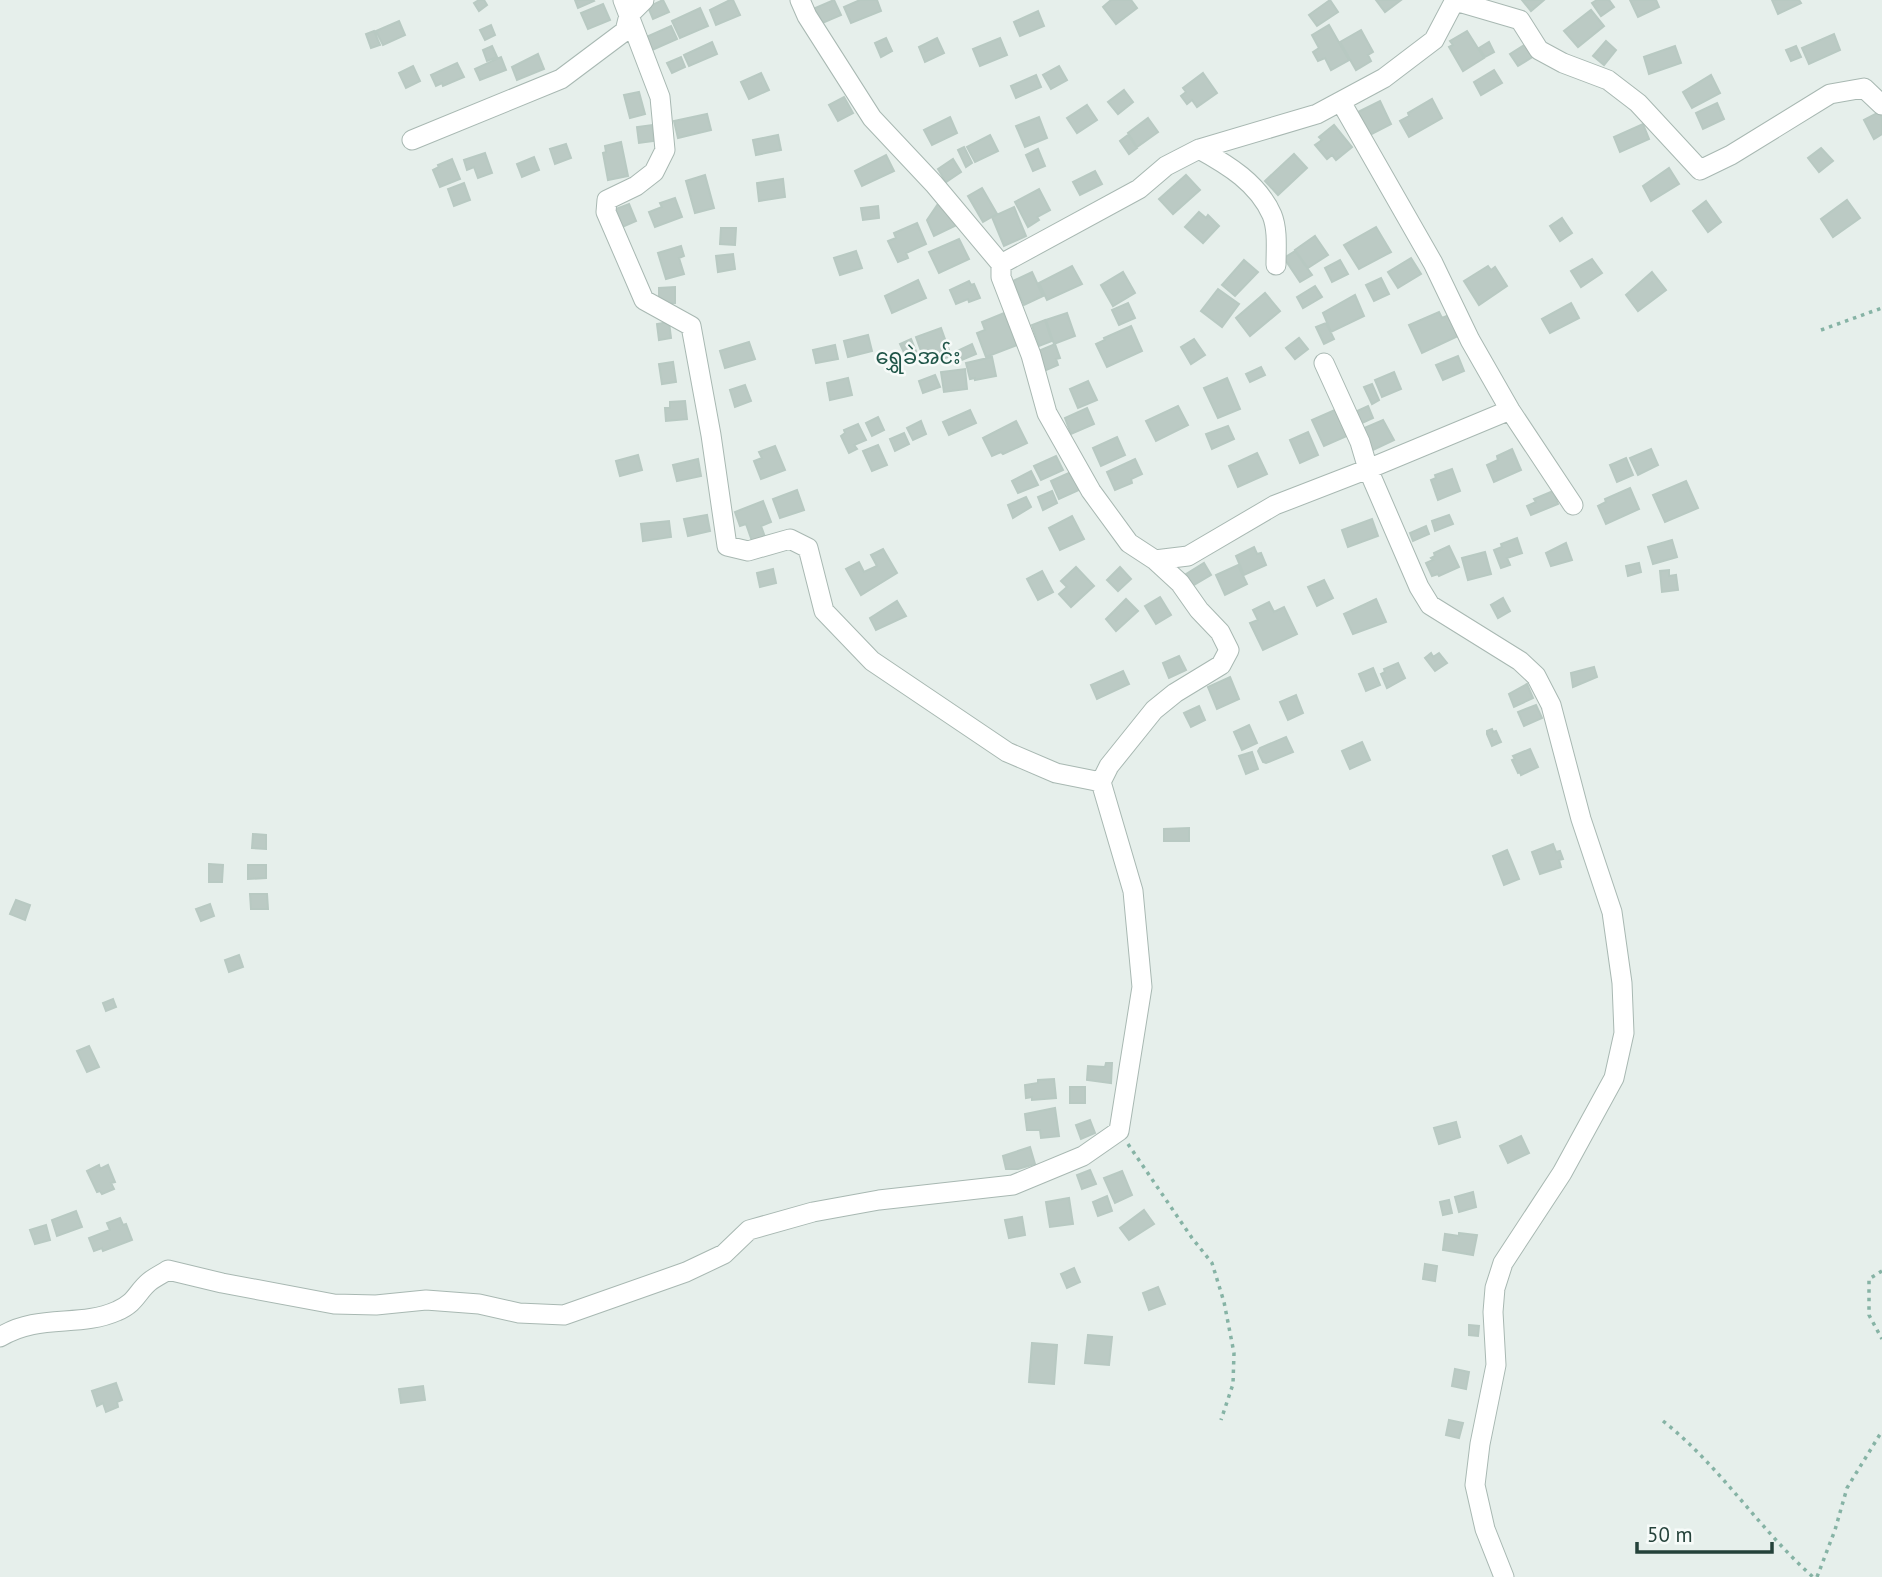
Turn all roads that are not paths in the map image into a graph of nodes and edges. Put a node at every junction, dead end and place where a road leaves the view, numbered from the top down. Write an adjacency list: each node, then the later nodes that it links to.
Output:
1 (644, 0): 4 (street)
2 (800, 0): 9 (street)
3 (1455, 0): 5 (street); 6 (street)
4 (626, 8): 7 (street); 16 (street)
5 (1341, 102): 8 (street); 12 (street)
6 (1882, 105)
7 (412, 140)
8 (1199, 149): 9 (street); 10 (street)
9 (1001, 264): 15 (street)
10 (1276, 265)
11 (1324, 363): 13 (street)
12 (1510, 410): 13 (street); 14 (street)
13 (1368, 469): 15 (street); 18 (street)
14 (1573, 505)
15 (1156, 560): 16 (street)
16 (1101, 782): 17 (street)
17 (0, 1337)
18 (1504, 1577)

